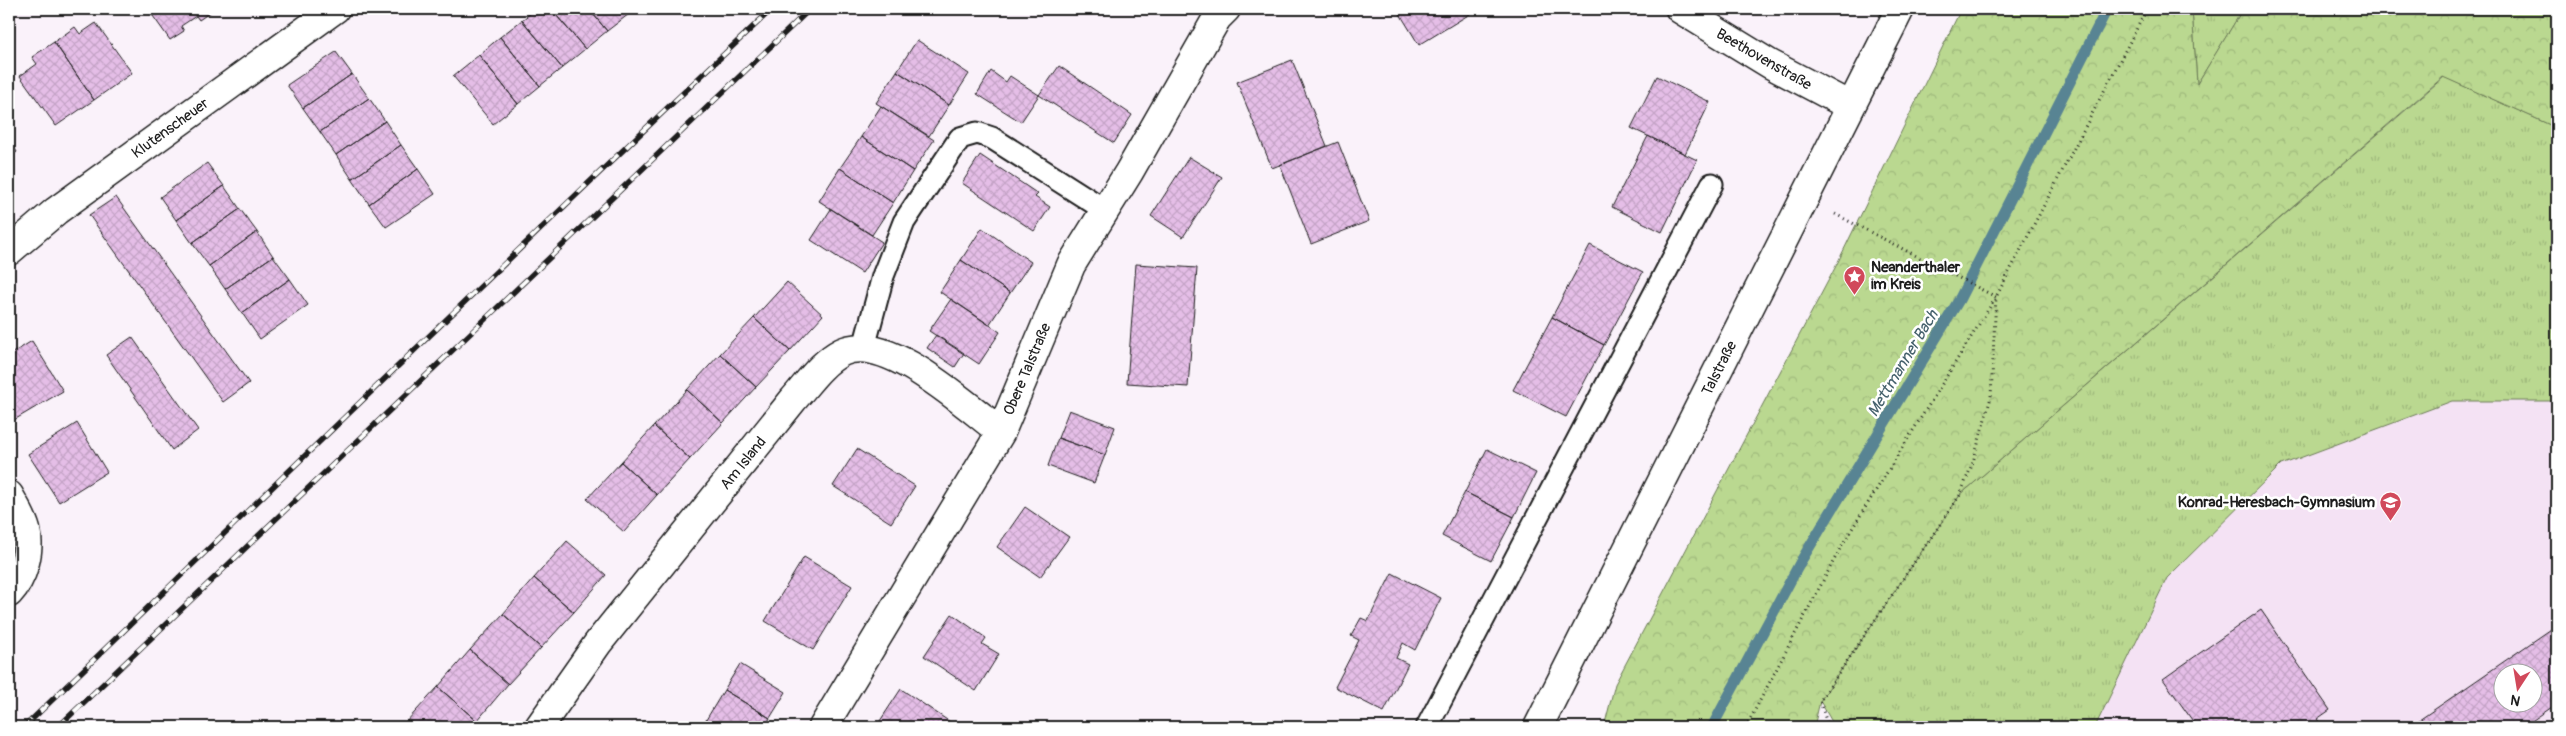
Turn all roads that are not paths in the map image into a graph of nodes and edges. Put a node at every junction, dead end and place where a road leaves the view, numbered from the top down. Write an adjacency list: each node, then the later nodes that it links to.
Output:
1 (335, 9): 8 (street, Klutenscheuer)
2 (1226, 9): 7 (street, Obere Talstraße)
3 (1680, 9): 5 (street, Beethovenstraße)
4 (1900, 9): 5 (street, Talstraße)
5 (1850, 106): 16 (street, Talstraße)
6 (1712, 184): 15 (lane)
7 (1105, 210): 9 (lane); 10 (street, Obere Talstraße)
8 (9, 251)
9 (864, 347): 10 (street); 13 (street, Am Island)
10 (1001, 432): 14 (street, Obere Talstraße)
11 (9, 495): 12 (street)
12 (9, 593)
13 (538, 727)
14 (823, 727)
15 (1427, 727)
16 (1538, 727)

